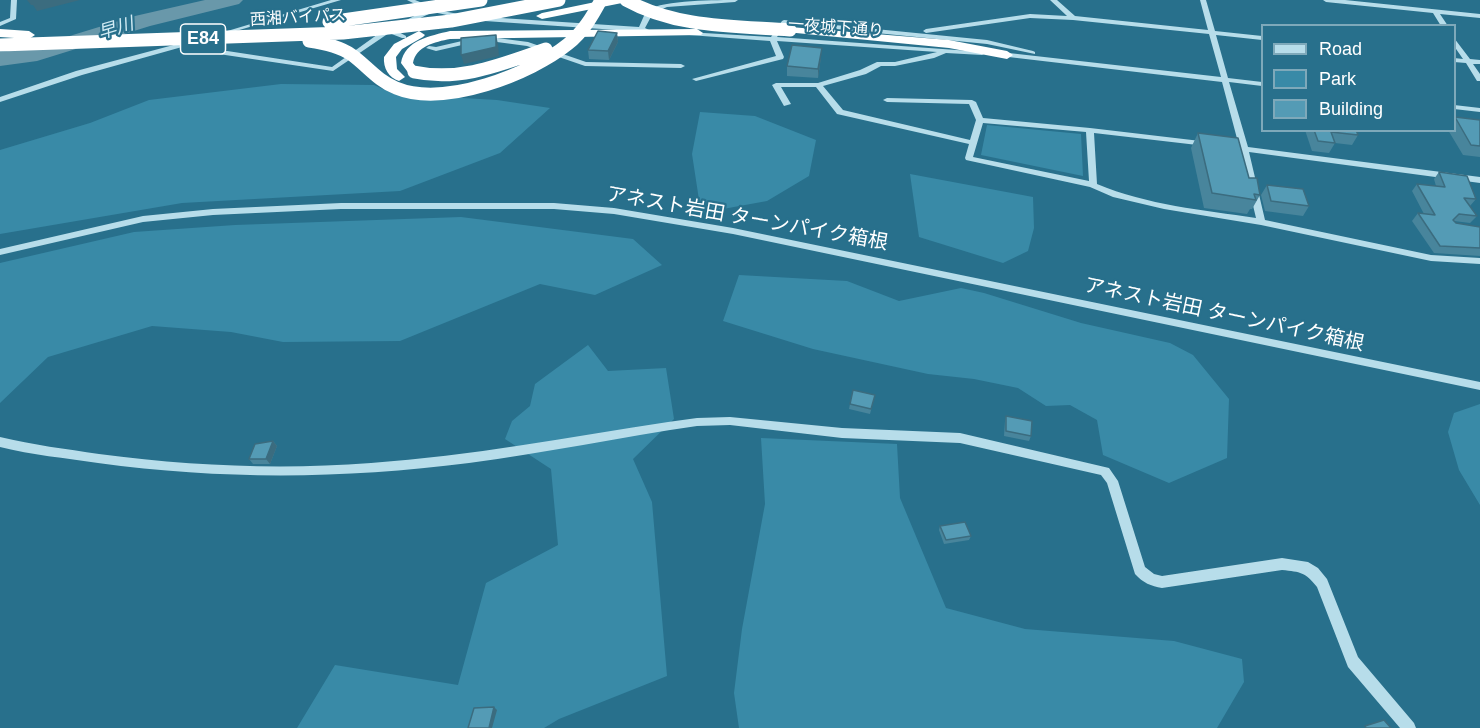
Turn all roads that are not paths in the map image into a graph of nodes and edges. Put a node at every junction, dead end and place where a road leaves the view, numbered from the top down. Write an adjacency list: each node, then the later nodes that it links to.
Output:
1 (14, 0): 19 (street)
2 (338, 0): 34 (street)
3 (410, 0): 15 (street, 一夜城下通り)
4 (481, 0): 21 (highway, bridge)
5 (527, 0): 21 (highway, 西湘バイパス / E84, bridge)
6 (559, 0): 30 (highway, 西湘バイパス / E84, bridge)
7 (591, 0): 37 (highway)
8 (601, 0): 30 (highway, bridge)
9 (624, 0): 37 (highway, bridge); 39 (highway, bridge)
10 (735, 0): 23 (street)
11 (1053, 0): 18 (street)
12 (1203, 0): 24 (street)
13 (1326, 0): 14 (street)
14 (1366, 2): 16 (street)
15 (433, 10): 22 (street); 23 (street, 一夜城下通り)
16 (1436, 11): 17 (street); 20 (street)
17 (1480, 16)
18 (1073, 18): 24 (street); 26 (street)
19 (0, 24)
20 (1444, 24)
21 (273, 28): 32 (highway, 西湘バイパス / E84)
22 (389, 30): 28 (street); 34 (street)
23 (641, 30): 25 (street, 一夜城下通り)
24 (1211, 32): 31 (street); 47 (street)
25 (697, 33): 29 (street, 一夜城下通り); 37 (highway, bridge)
26 (912, 34): 29 (street); 40 (street)
27 (0, 35): 32 (highway)
28 (404, 37)
29 (772, 37): 38 (street, 一夜城下通り); 45 (street)
30 (245, 38): 32 (highway, 西湘バイパス / E84, bridge)
31 (1261, 38)
32 (26, 39): 35 (highway, bridge)
33 (1456, 42): 42 (street)
34 (184, 45): 50 (street)
35 (0, 46)
36 (429, 48): 44 (street)
37 (548, 48)
38 (946, 50): 39 (street, 一夜城下通り); 48 (street)
39 (1007, 55): 40 (street, 一夜城下通り)
40 (1056, 60): 47 (street, 一夜城下通り)
41 (1456, 60): 42 (street)
42 (1468, 61): 43 (street); 46 (street)
43 (1480, 62)
44 (681, 66)
45 (696, 79)
46 (1480, 79)
47 (1224, 80): 49 (street, 一夜城下通り); 58 (street)
48 (818, 84): 52 (street); 57 (street)
49 (1261, 84)
50 (0, 100)
51 (887, 100): 55 (street)
52 (787, 104)
53 (1456, 106): 54 (street)
54 (1480, 110)
55 (980, 120): 56 (street); 57 (street)
56 (1090, 130): 58 (street); 60 (street)
57 (973, 143): 60 (street)
58 (1244, 149): 59 (street); 61 (street)
59 (1480, 180)
60 (1093, 185): 61 (street)
61 (1261, 222): 63 (street)
62 (0, 252): 64 (street, アネスト岩田 ターンパイク箱根)
63 (1480, 261)
64 (1480, 386)
65 (0, 442): 66 (street)
66 (1409, 728)

